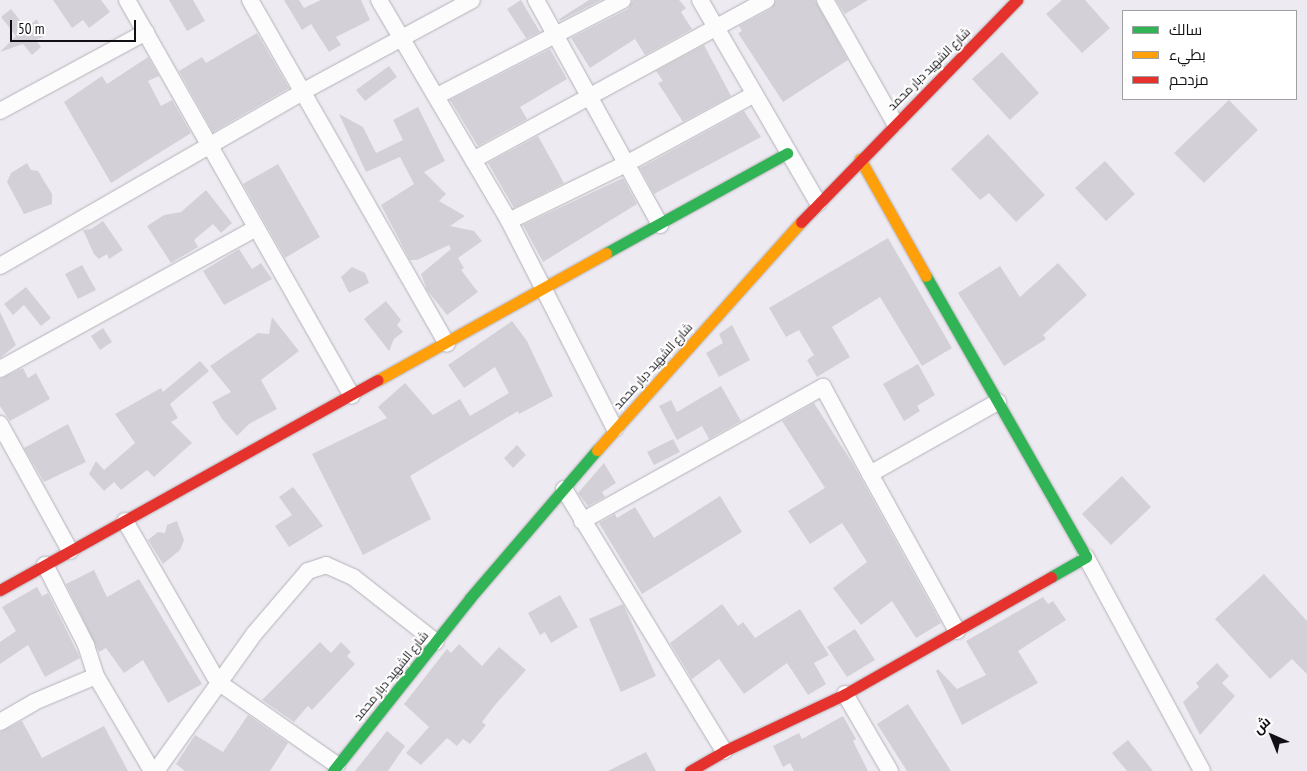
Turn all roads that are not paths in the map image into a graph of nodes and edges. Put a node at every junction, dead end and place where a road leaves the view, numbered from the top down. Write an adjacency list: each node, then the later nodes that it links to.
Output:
1 (126, 0): 12 (street)
2 (250, 0): 15 (street)
3 (379, 0): 14 (street)
4 (472, 0): 14 (street)
5 (536, 0): 13 (street)
6 (623, 0): 13 (street)
7 (700, 0): 11 (street)
8 (766, 0): 11 (street)
9 (826, 0): 20 (street)
10 (1017, 0): 20 (street, شارع الشهيد دبار محمد)
11 (716, 29): 16 (street); 18 (street)
12 (146, 32): 19 (street); 21 (street)
13 (555, 36): 17 (street); 18 (street)
14 (401, 40): 15 (street); 17 (street)
15 (302, 92): 21 (street); 32 (street)
16 (753, 95): 22 (street); 25 (street)
17 (437, 96): 24 (street)
18 (590, 98): 24 (street); 25 (street)
19 (0, 111)
20 (895, 123): 23 (street, شارع الشهيد دبار محمد)
21 (210, 147): 29 (street); 30 (street)
22 (787, 153): 26 (street); 28 (street)
23 (860, 159): 26 (street, شارع الشهيد دبار محمد); 35 (street)
24 (473, 160): 27 (street)
25 (626, 164): 27 (street); 28 (street)
26 (818, 203): 37 (street, شارع الشهيد دبار محمد)
27 (509, 221): 31 (street)
28 (660, 225): 31 (street)
29 (256, 228): 33 (street); 34 (street)
30 (0, 266)
31 (544, 290): 32 (street); 37 (street)
32 (447, 344): 34 (street)
33 (0, 369)
34 (352, 396): 40 (street)
35 (998, 402): 38 (street); 43 (street)
36 (0, 424): 42 (street)
37 (615, 429): 39 (street, شارع الشهيد دبار محمد)
38 (870, 474): 41 (street); 46 (street)
39 (564, 489): 41 (street); 47 (street, شارع الشهيد دبار محمد)
40 (125, 521): 42 (street); 49 (street)
41 (582, 521): 52 (street)
42 (70, 551): 44 (street)
43 (1086, 557): 46 (street); 58 (street)
44 (45, 565): 45 (street); 48 (street)
45 (0, 590)
46 (957, 631): 50 (street)
47 (436, 642): 49 (street); 53 (street, شارع الشهيد دبار محمد)
48 (96, 676): 51 (street); 54 (street)
49 (218, 682): 53 (street); 55 (street)
50 (845, 694): 52 (street); 57 (street)
51 (0, 722)
52 (724, 751): 56 (street)
53 (335, 768)
54 (152, 771)
55 (156, 771)
56 (690, 771)
57 (890, 771)
58 (1202, 771)

